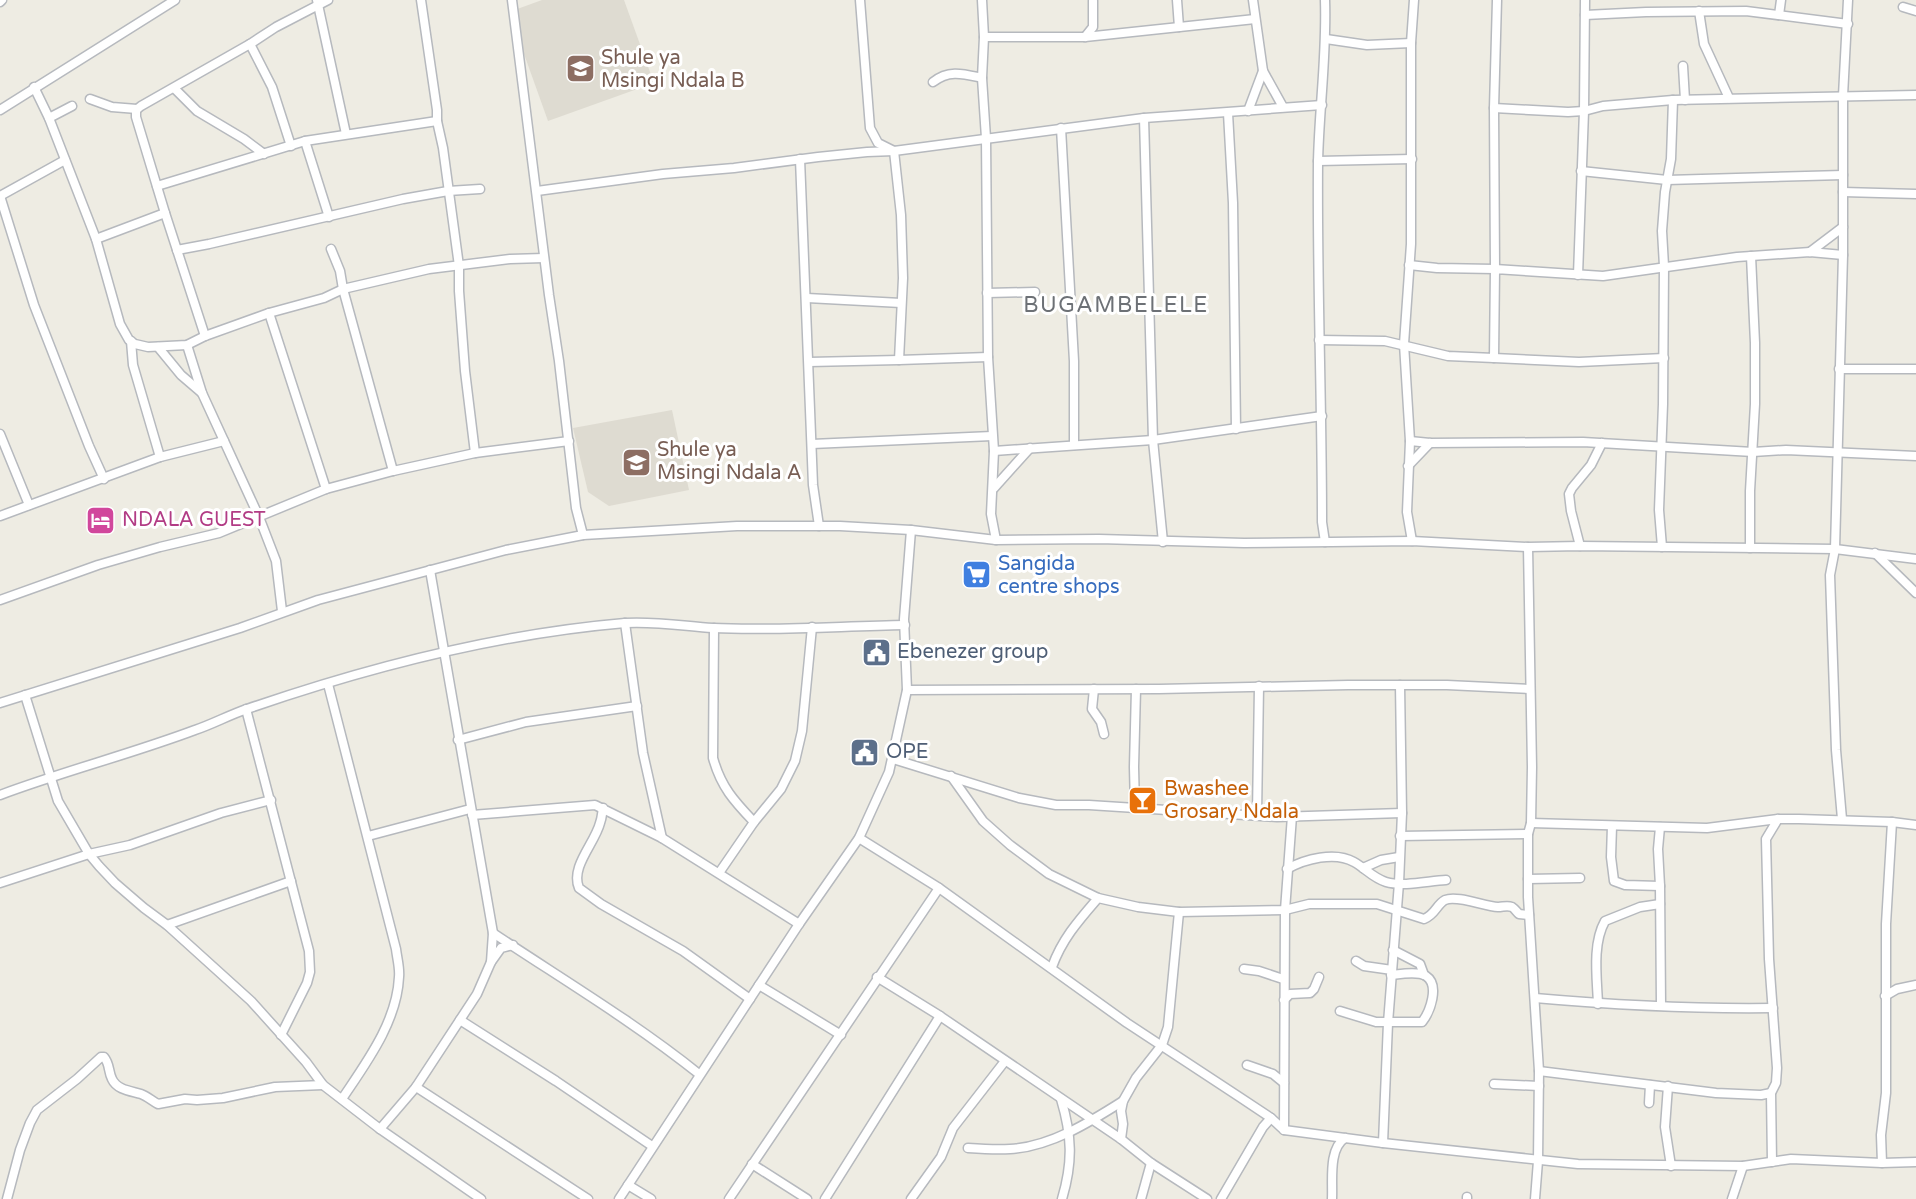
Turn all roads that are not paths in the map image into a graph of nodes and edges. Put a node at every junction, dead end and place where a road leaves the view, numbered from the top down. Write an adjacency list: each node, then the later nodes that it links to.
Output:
1 (175, 0): 34 (street)
2 (328, 0): 16 (street)
3 (421, 0): 53 (street)
4 (512, 0): 73 (street)
5 (860, 0): 56 (street)
6 (982, 0): 25 (street)
7 (1177, 0): 24 (street)
8 (1253, 0): 22 (street)
9 (1325, 0): 27 (street)
10 (1414, 0): 28 (street)
11 (1497, 0): 45 (street)
12 (1585, 0): 20 (street)
13 (1780, 0): 21 (street)
14 (1848, 0): 23 (street)
15 (1093, 1): 26 (street)
16 (318, 2): 29 (street); 55 (street)
17 (1903, 7): 19 (street)
18 (1699, 11): 20 (street); 21 (street); 38 (street)
19 (1916, 11)
20 (1585, 15): 49 (street)
21 (1779, 15): 23 (street)
22 (1255, 19): 24 (street); 31 (street)
23 (1848, 24): 37 (street)
24 (1179, 27): 26 (street)
25 (984, 37): 26 (street); 32 (street)
26 (1084, 37)
27 (1326, 39): 28 (street); 42 (street)
28 (1411, 43): 64 (street)
29 (250, 44): 35 (street); 59 (street)
30 (1683, 66): 41 (street)
31 (1263, 71): 44 (street); 48 (street)
32 (982, 78): 33 (street); 57 (street)
33 (933, 82)
34 (34, 87): 47 (street); 51 (street)
35 (174, 88): 46 (street); 62 (street)
36 (1916, 95): 37 (street)
37 (1843, 96): 38 (street); 68 (street)
38 (1729, 98): 41 (street)
39 (90, 99): 46 (street)
40 (1673, 100): 41 (street); 49 (street); 69 (street)
41 (1685, 100)
42 (1322, 105): 44 (street); 66 (street)
43 (72, 106): 51 (street)
44 (1283, 107): 48 (street)
45 (1494, 108): 49 (street); 90 (street)
46 (137, 109): 70 (street)
47 (0, 110)
48 (1248, 111): 50 (street)
49 (1584, 111): 67 (street)
50 (1228, 113): 52 (street); 113 (street)
51 (49, 118): 65 (street)
52 (1144, 118): 54 (street); 116 (street)
53 (437, 121): 55 (street); 72 (street)
54 (1061, 128): 57 (street); 123 (street)
55 (346, 134): 58 (street)
56 (872, 135): 60 (street); 61 (street)
57 (986, 138): 61 (street); 94 (street)
58 (305, 141): 59 (street); 78 (street)
59 (291, 146): 62 (street)
60 (867, 152): 61 (street); 63 (street)
61 (894, 152): 96 (street)
62 (264, 154): 70 (street)
63 (800, 159): 73 (street); 95 (street)
64 (1412, 159): 66 (street); 87 (street)
65 (65, 160): 76 (street); 80 (street)
66 (1318, 161): 99 (street)
67 (1581, 171): 69 (street); 91 (street)
68 (1843, 175): 69 (street); 74 (street)
69 (1667, 180): 89 (street)
70 (157, 186): 77 (street)
71 (480, 189): 72 (street)
72 (448, 191): 78 (street); 88 (street)
73 (537, 191): 86 (street)
74 (1843, 192): 75 (street); 79 (street)
75 (1916, 194)
76 (0, 196): 134 (street)
77 (165, 213): 80 (street); 82 (street)
78 (329, 217): 82 (street)
79 (1843, 227): 83 (street); 84 (street)
80 (96, 239): 100 (street)
81 (330, 249): 92 (street)
82 (177, 250): 98 (street)
83 (1810, 252): 84 (street); 85 (street)
84 (1843, 255): 109 (street)
85 (1751, 256): 89 (street); 127 (street)
86 (544, 258): 88 (street); 118 (street)
87 (1409, 265): 90 (street); 101 (street)
88 (459, 266): 92 (street); 128 (street)
89 (1664, 266): 91 (street); 106 (street)
90 (1495, 269): 91 (street); 105 (street)
91 (1578, 275)
92 (343, 289): 97 (street); 133 (street)
93 (1035, 292): 94 (street)
94 (987, 293): 104 (street)
95 (807, 298): 96 (street); 108 (street)
96 (901, 303): 107 (street)
97 (269, 313): 98 (street); 135 (street)
98 (205, 336): 102 (street)
99 (1319, 340): 101 (street); 112 (street)
100 (131, 341): 103 (street); 131 (street)
101 (1404, 344): 105 (street); 119 (street)
102 (187, 345): 103 (street); 111 (street)
103 (158, 347): 111 (street)
104 (988, 357): 107 (street); 115 (street)
105 (1494, 358): 106 (street)
106 (1664, 358): 124 (street)
107 (899, 360): 108 (street)
108 (809, 362): 122 (street)
109 (1839, 369): 110 (street); 129 (street)
110 (1916, 369)
111 (202, 393): 117 (street)
112 (1322, 416): 113 (street); 146 (street)
113 (1236, 429): 116 (street)
114 (0, 434): 137 (street)
115 (992, 436): 122 (street); 126 (street)
116 (1153, 440): 123 (street); 145 (street)
117 (224, 441): 131 (street); 139 (street)
118 (569, 441): 128 (street); 142 (street)
119 (1410, 441): 120 (street); 132 (street)
120 (1430, 443): 121 (street); 132 (street)
121 (1602, 443): 124 (street); 147 (street)
122 (812, 444): 140 (street)
123 (1074, 445): 125 (street)
124 (1662, 446): 127 (street); 149 (street)
125 (1030, 448): 126 (street); 136 (street)
126 (994, 451): 136 (street)
127 (1753, 452): 129 (street); 150 (street)
128 (475, 453): 133 (street)
129 (1836, 453): 130 (street); 151 (street)
130 (1916, 456)
131 (160, 457): 134 (street)
132 (1408, 466): 144 (street)
133 (393, 471): 135 (street)
134 (104, 479): 137 (street)
135 (326, 489): 139 (street)
136 (993, 489): 143 (street)
137 (29, 505): 138 (street)
138 (0, 516)
139 (260, 518): 156 (street); 157 (street)
140 (819, 526): 141 (street); 142 (street)
141 (911, 530): 143 (street); 159 (street)
142 (583, 535): 154 (street)
143 (996, 540): 145 (street)
144 (1412, 541): 146 (street); 148 (street)
145 (1163, 542): 146 (street)
146 (1325, 542)
147 (1580, 546): 148 (street); 149 (street)
148 (1528, 547): 168 (street)
149 (1662, 547): 150 (street)
150 (1750, 549): 151 (street)
151 (1835, 549): 152 (street); 188 (street)
152 (1875, 553): 153 (street); 155 (street)
153 (1916, 559)
154 (430, 570): 157 (street); 162 (street)
155 (1916, 593)
156 (0, 600)
157 (282, 611): 170 (street)
158 (625, 624): 161 (street); 162 (street); 172 (street)
159 (905, 626): 160 (street); 169 (street)
160 (812, 627): 161 (street); 189 (street)
161 (714, 628): 189 (street)
162 (444, 651): 163 (street); 175 (street)
163 (328, 684): 173 (street); 196 (street)
164 (1400, 685): 165 (street); 168 (street); 184 (street)
165 (1259, 686): 167 (street); 185 (street)
166 (1094, 689): 167 (street); 169 (street); 174 (street)
167 (1136, 689): 182 (street)
168 (1530, 689): 191 (street)
169 (907, 690): 176 (street)
170 (26, 695): 171 (street); 177 (street)
171 (0, 703)
172 (637, 706): 175 (street); 198 (street)
173 (246, 709): 177 (street); 180 (street)
174 (1104, 734)
175 (458, 740): 183 (street)
176 (892, 759): 178 (street); 199 (street)
177 (50, 776): 179 (street); 200 (street)
178 (951, 776): 182 (street); 213 (street)
179 (0, 795)
180 (271, 800): 200 (street); 208 (street)
181 (603, 808): 183 (street); 198 (street); 237 (street)
182 (1135, 808): 185 (street)
183 (471, 812): 196 (street); 221 (street)
184 (1402, 813): 186 (street); 197 (street)
185 (1257, 815): 186 (street)
186 (1292, 816): 203 (street)
187 (1778, 819): 188 (street); 194 (street); 241 (street)
188 (1842, 819): 190 (street)
189 (754, 822): 204 (street)
190 (1892, 822): 192 (street); 235 (street)
191 (1532, 823): 193 (street); 195 (street)
192 (1916, 825)
193 (1612, 826): 194 (street); 211 (street)
194 (1660, 827): 211 (street)
195 (1528, 834): 197 (street); 206 (street)
196 (368, 836): 261 (street)
197 (1400, 836): 201 (street)
198 (662, 838): 204 (street)
199 (859, 838): 212 (street); 219 (street)
200 (89, 854): 209 (street); 220 (street)
201 (1399, 857): 202 (street); 210 (street)
202 (1363, 867): 203 (street); 210 (street)
203 (1287, 869): 215 (street)
204 (719, 873): 219 (street)
205 (1580, 878): 206 (street)
206 (1528, 879): 218 (street)
207 (1446, 880): 210 (street)
208 (291, 881): 220 (street); 246 (street)
209 (0, 883)
210 (1399, 883): 216 (street)
211 (1660, 886): 214 (street)
212 (939, 888): 226 (street); 230 (street)
213 (1098, 898): 217 (street); 226 (street)
214 (1660, 904): 239 (street); 240 (street)
215 (1285, 909): 216 (street); 217 (street); 232 (street)
216 (1396, 911): 218 (street); 223 (street)
217 (1179, 912): 248 (street)
218 (1529, 915): 236 (street)
219 (799, 924): 233 (street)
220 (167, 925): 246 (street)
221 (493, 933): 222 (street); 225 (street)
222 (513, 945): 225 (street); 252 (street)
223 (1393, 950): 228 (street); 229 (street)
224 (1356, 961): 228 (street)
225 (491, 962): 244 (street)
226 (1052, 967): 248 (street)
227 (1244, 969): 232 (street)
228 (1392, 972): 229 (street); 245 (street)
229 (1424, 975): 245 (street)
230 (878, 977): 243 (street); 247 (street)
231 (1319, 977): 238 (street)
232 (1284, 979): 238 (street)
233 (759, 985): 237 (street); 247 (street)
234 (1916, 985): 235 (street)
235 (1886, 996): 278 (street)
236 (1535, 998): 239 (street); 251 (street)
237 (750, 999): 252 (street)
238 (1284, 1000): 253 (street)
239 (1598, 1004): 240 (street)
240 (1661, 1005): 241 (street)
241 (1773, 1008): 260 (street)
242 (1340, 1011): 245 (street)
243 (940, 1016): 249 (street); 292 (street)
244 (460, 1020): 259 (street); 273 (street)
245 (1388, 1023): 272 (street)
246 (281, 1035): 255 (street)
247 (841, 1035): 280 (street)
248 (1162, 1045): 263 (street); 265 (street)
249 (1005, 1061): 262 (street); 293 (street)
250 (1247, 1065): 253 (street)
251 (1539, 1071): 256 (street); 257 (street)
252 (699, 1074): 273 (street)
253 (1284, 1083): 268 (street)
254 (1494, 1084): 257 (street)
255 (323, 1085): 261 (street); 285 (street)
256 (1650, 1085): 258 (street); 264 (street)
257 (1539, 1086): 275 (street)
258 (1668, 1086): 260 (street); 281 (street)
259 (416, 1087): 267 (street); 287 (street)
260 (1771, 1093): 276 (street)
261 (342, 1099): 267 (street)
262 (1061, 1099): 266 (street); 269 (street)
263 (1123, 1101): 266 (street); 271 (street)
264 (1649, 1103)
265 (1271, 1118): 268 (street); 297 (street)
266 (1093, 1120): 269 (street); 271 (street)
267 (380, 1129): 286 (street)
268 (1284, 1130): 270 (street)
269 (1070, 1132): 274 (street); 294 (street)
270 (1345, 1138): 272 (street); 284 (street)
271 (1121, 1139): 277 (street)
272 (1383, 1143): 275 (street)
273 (652, 1146): 283 (street)
274 (968, 1149)
275 (1538, 1161): 281 (street); 298 (street)
276 (1772, 1162): 278 (street); 282 (street)
277 (1151, 1163): 295 (street); 296 (street)
278 (1882, 1163): 279 (street)
279 (1916, 1163)
280 (752, 1164): 290 (street); 291 (street)
281 (1671, 1166): 282 (street)
282 (1743, 1166): 299 (street)
283 (628, 1185): 288 (street); 289 (street)
284 (1335, 1197)
285 (7, 1199)
286 (481, 1199)
287 (588, 1199)
288 (618, 1199)
289 (651, 1199)
290 (729, 1199)
291 (807, 1199)
292 (825, 1199)
293 (911, 1199)
294 (1062, 1199)
295 (1141, 1199)
296 (1207, 1199)
297 (1221, 1199)
298 (1535, 1199)
299 (1732, 1199)

